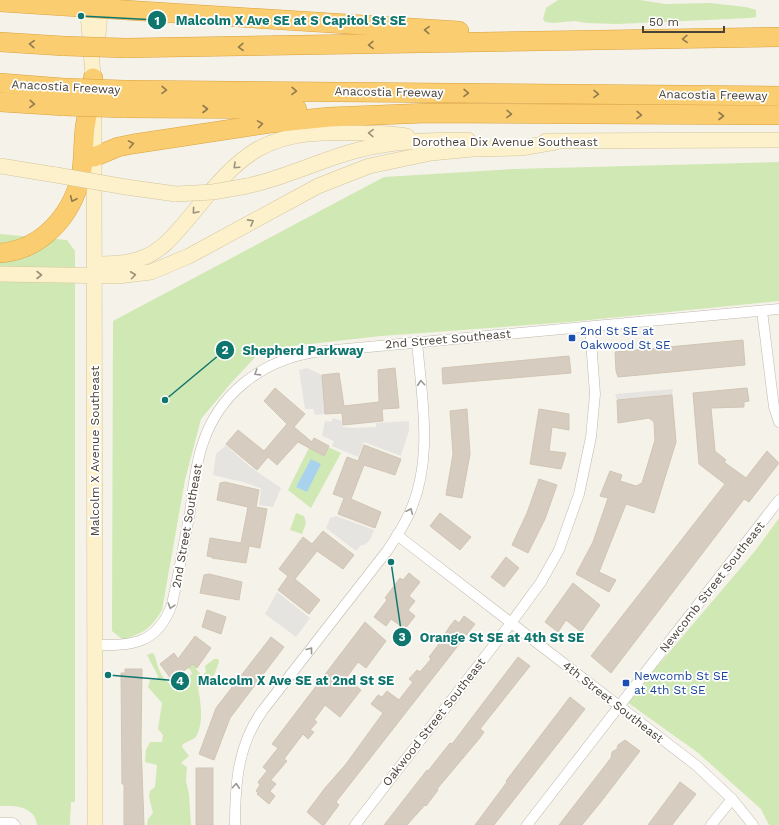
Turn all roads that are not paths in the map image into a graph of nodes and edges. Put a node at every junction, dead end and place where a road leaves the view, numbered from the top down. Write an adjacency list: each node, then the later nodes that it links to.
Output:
1 (87, 0): 7 (main road, Malcolm X Avenue Southeast)
2 (101, 0): 7 (main road, Malcolm X Avenue Southeast)
3 (0, 2): 5 (highway, one-way to 3, bridge)
4 (779, 37): 5 (highway, one-way to 5)
5 (606, 40): 6 (highway, one-way to 6, bridge)
6 (0, 42)
7 (94, 78): 18 (main road, Malcolm X Avenue Southeast); 20 (highway, one-way to 20)
8 (0, 83): 10 (highway, Anacostia Freeway)
9 (779, 96): 11 (highway, Anacostia Freeway, one-way to 9)
10 (64, 97): 11 (highway, Anacostia Freeway, bridge); 12 (highway, one-way to 10)
11 (124, 99): 13 (highway, one-way to 13)
12 (0, 102)
13 (428, 113): 14 (highway, one-way to 14); 18 (highway, one-way to 13)
14 (779, 115)
15 (438, 140): 17 (main road, Dorothea Dix Avenue Southeast); 19 (main road, Dorothea Dix Avenue Southeast, bridge); 21 (main road, one-way to 21)
16 (779, 140): 17 (main road, Dorothea Dix Avenue Southeast)
17 (556, 142): 21 (main road, one-way to 17)
18 (94, 157): 21 (main road, Malcolm X Avenue Southeast)
19 (0, 166)
20 (0, 253)
21 (94, 270): 22 (main road, one-way to 21); 31 (main road, Malcolm X Avenue Southeast)
22 (0, 274)
23 (779, 309): 24 (street, 2nd Street Southeast)
24 (762, 311): 25 (street, 2nd Street Southeast); 27 (street)
25 (590, 327): 26 (street, 2nd Street Southeast); 30 (street, Oakwood Street Southeast)
26 (417, 342): 29 (street, one-way to 26); 31 (street, 2nd Street Southeast, one-way to 31)
27 (779, 422)
28 (779, 500): 32 (street, Newcomb Street Southeast)
29 (397, 535): 30 (street, 4th Street Southeast); 37 (street, one-way to 29)
30 (511, 623): 32 (street, 4th Street Southeast); 38 (street, Oakwood Street Southeast)
31 (95, 645): 36 (main road, Malcolm X Avenue Southeast)
32 (619, 707): 33 (street, 4th Street Southeast); 39 (street, Newcomb Street Southeast)
33 (732, 799): 40 (street); 41 (street, 4th Street Southeast)
34 (0, 823): 35 (street)
35 (15, 825)
36 (95, 825)
37 (234, 825)
38 (354, 825)
39 (527, 825)
40 (711, 825)
41 (753, 825)

